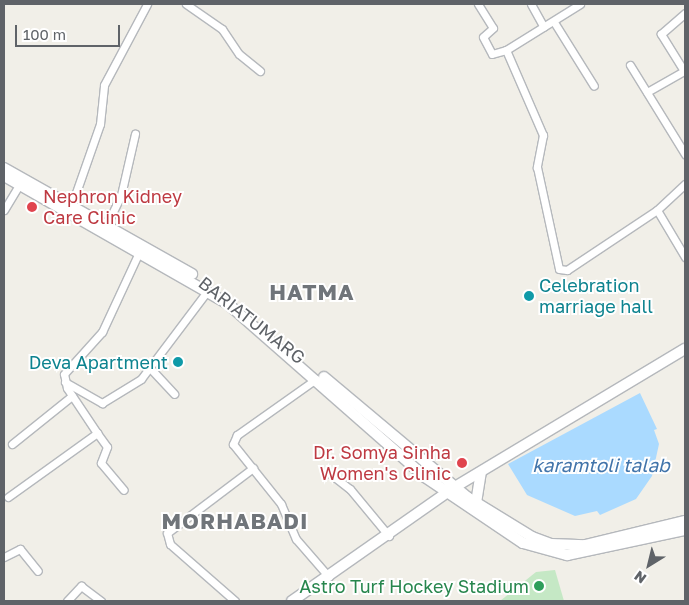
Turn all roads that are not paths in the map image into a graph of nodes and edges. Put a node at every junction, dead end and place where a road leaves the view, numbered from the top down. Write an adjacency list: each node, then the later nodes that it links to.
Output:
1 (147, 4): 20 (street)
2 (186, 4): 11 (street)
3 (478, 4): 9 (street)
4 (531, 4): 8 (street)
5 (580, 4): 7 (street)
6 (685, 13): 13 (street)
7 (554, 22): 8 (street); 12 (street)
8 (544, 27): 9 (street)
9 (506, 50): 22 (street)
10 (630, 66): 13 (street)
11 (260, 71)
12 (594, 86)
13 (647, 92): 15 (street)
14 (135, 134): 23 (street)
15 (685, 154)
16 (4, 168): 20 (main road, BARIATUMARG)
17 (4, 176): 18 (main road, BARIATUMARG)
18 (20, 183): 21 (street); 23 (main road, BARIATUMARG)
19 (685, 184): 22 (street)
20 (72, 204): 23 (main road, BARIATUMARG)
21 (4, 210)
22 (657, 210): 25 (street)
23 (105, 227): 24 (main road, BARIATUMARG); 38 (main road, BARIATUMARG)
24 (140, 250): 26 (main road, BARIATUMARG); 30 (street)
25 (685, 257)
26 (208, 290): 28 (street); 29 (main road, BARIATUMARG)
27 (685, 349): 37 (main road)
28 (151, 369): 30 (street); 31 (street)
29 (316, 379): 35 (street); 40 (main road, BARIATUMARG)
30 (64, 382): 32 (street)
31 (174, 394)
32 (72, 396): 33 (street); 34 (street)
33 (97, 433): 39 (street); 41 (street)
34 (12, 444)
35 (254, 468): 48 (street); 51 (street)
36 (328, 472): 45 (street)
37 (481, 472): 38 (main road); 42 (main road)
38 (455, 487): 40 (main road); 42 (main road, BARIATUMARG)
39 (124, 490)
40 (445, 493): 44 (main road, BARIATUMARG); 45 (main road)
41 (8, 497)
42 (476, 503): 43 (main road, BARIATUMARG)
43 (685, 521)
44 (685, 530)
45 (389, 536): 48 (main road)
46 (4, 557): 47 (street)
47 (38, 571)
48 (329, 577): 52 (main road)
49 (67, 601): 50 (street)
50 (101, 601)
51 (235, 601)
52 (292, 601)

